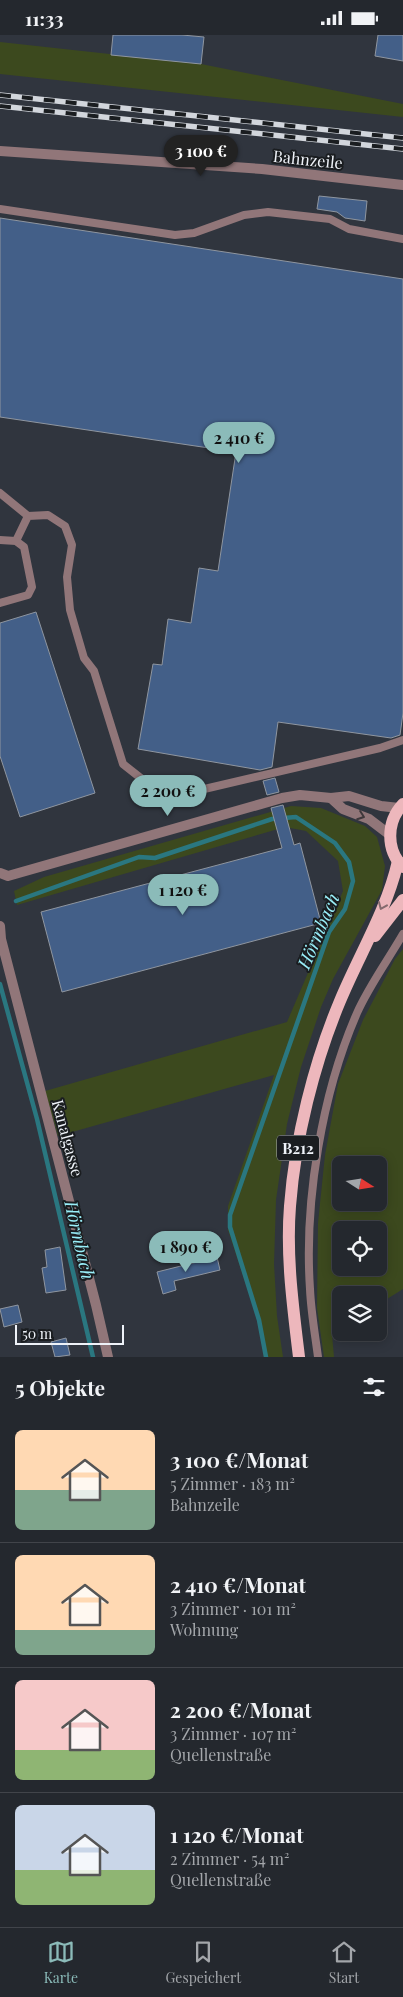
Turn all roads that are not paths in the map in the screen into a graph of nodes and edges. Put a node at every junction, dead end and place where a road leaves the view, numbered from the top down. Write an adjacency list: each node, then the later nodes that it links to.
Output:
1 (0, 151): 2 (street, Bahnzeile)
2 (403, 185)
3 (0, 209): 4 (lane)
4 (403, 239)
5 (0, 493): 6 (lane)
6 (28, 516): 8 (lane); 10 (lane)
7 (0, 540): 8 (lane)
8 (16, 541): 9 (lane)
9 (0, 603)
10 (403, 740)
11 (331, 798): 12 (street); 13 (street, one-way to 13); 15 (street)
12 (401, 806): 13 (main road)
13 (390, 835): 14 (main road, B212)
14 (400, 864): 20 (main road, B212, one-way to 20)
15 (0, 873)
16 (403, 900): 20 (main road, B212)
17 (0, 926): 19 (street, Kanalgasse)
18 (403, 934): 23 (lane)
19 (0, 939): 21 (street, Kanalgasse)
20 (364, 950): 22 (main road, B212)
21 (108, 1357)
22 (299, 1357)
23 (318, 1357)

